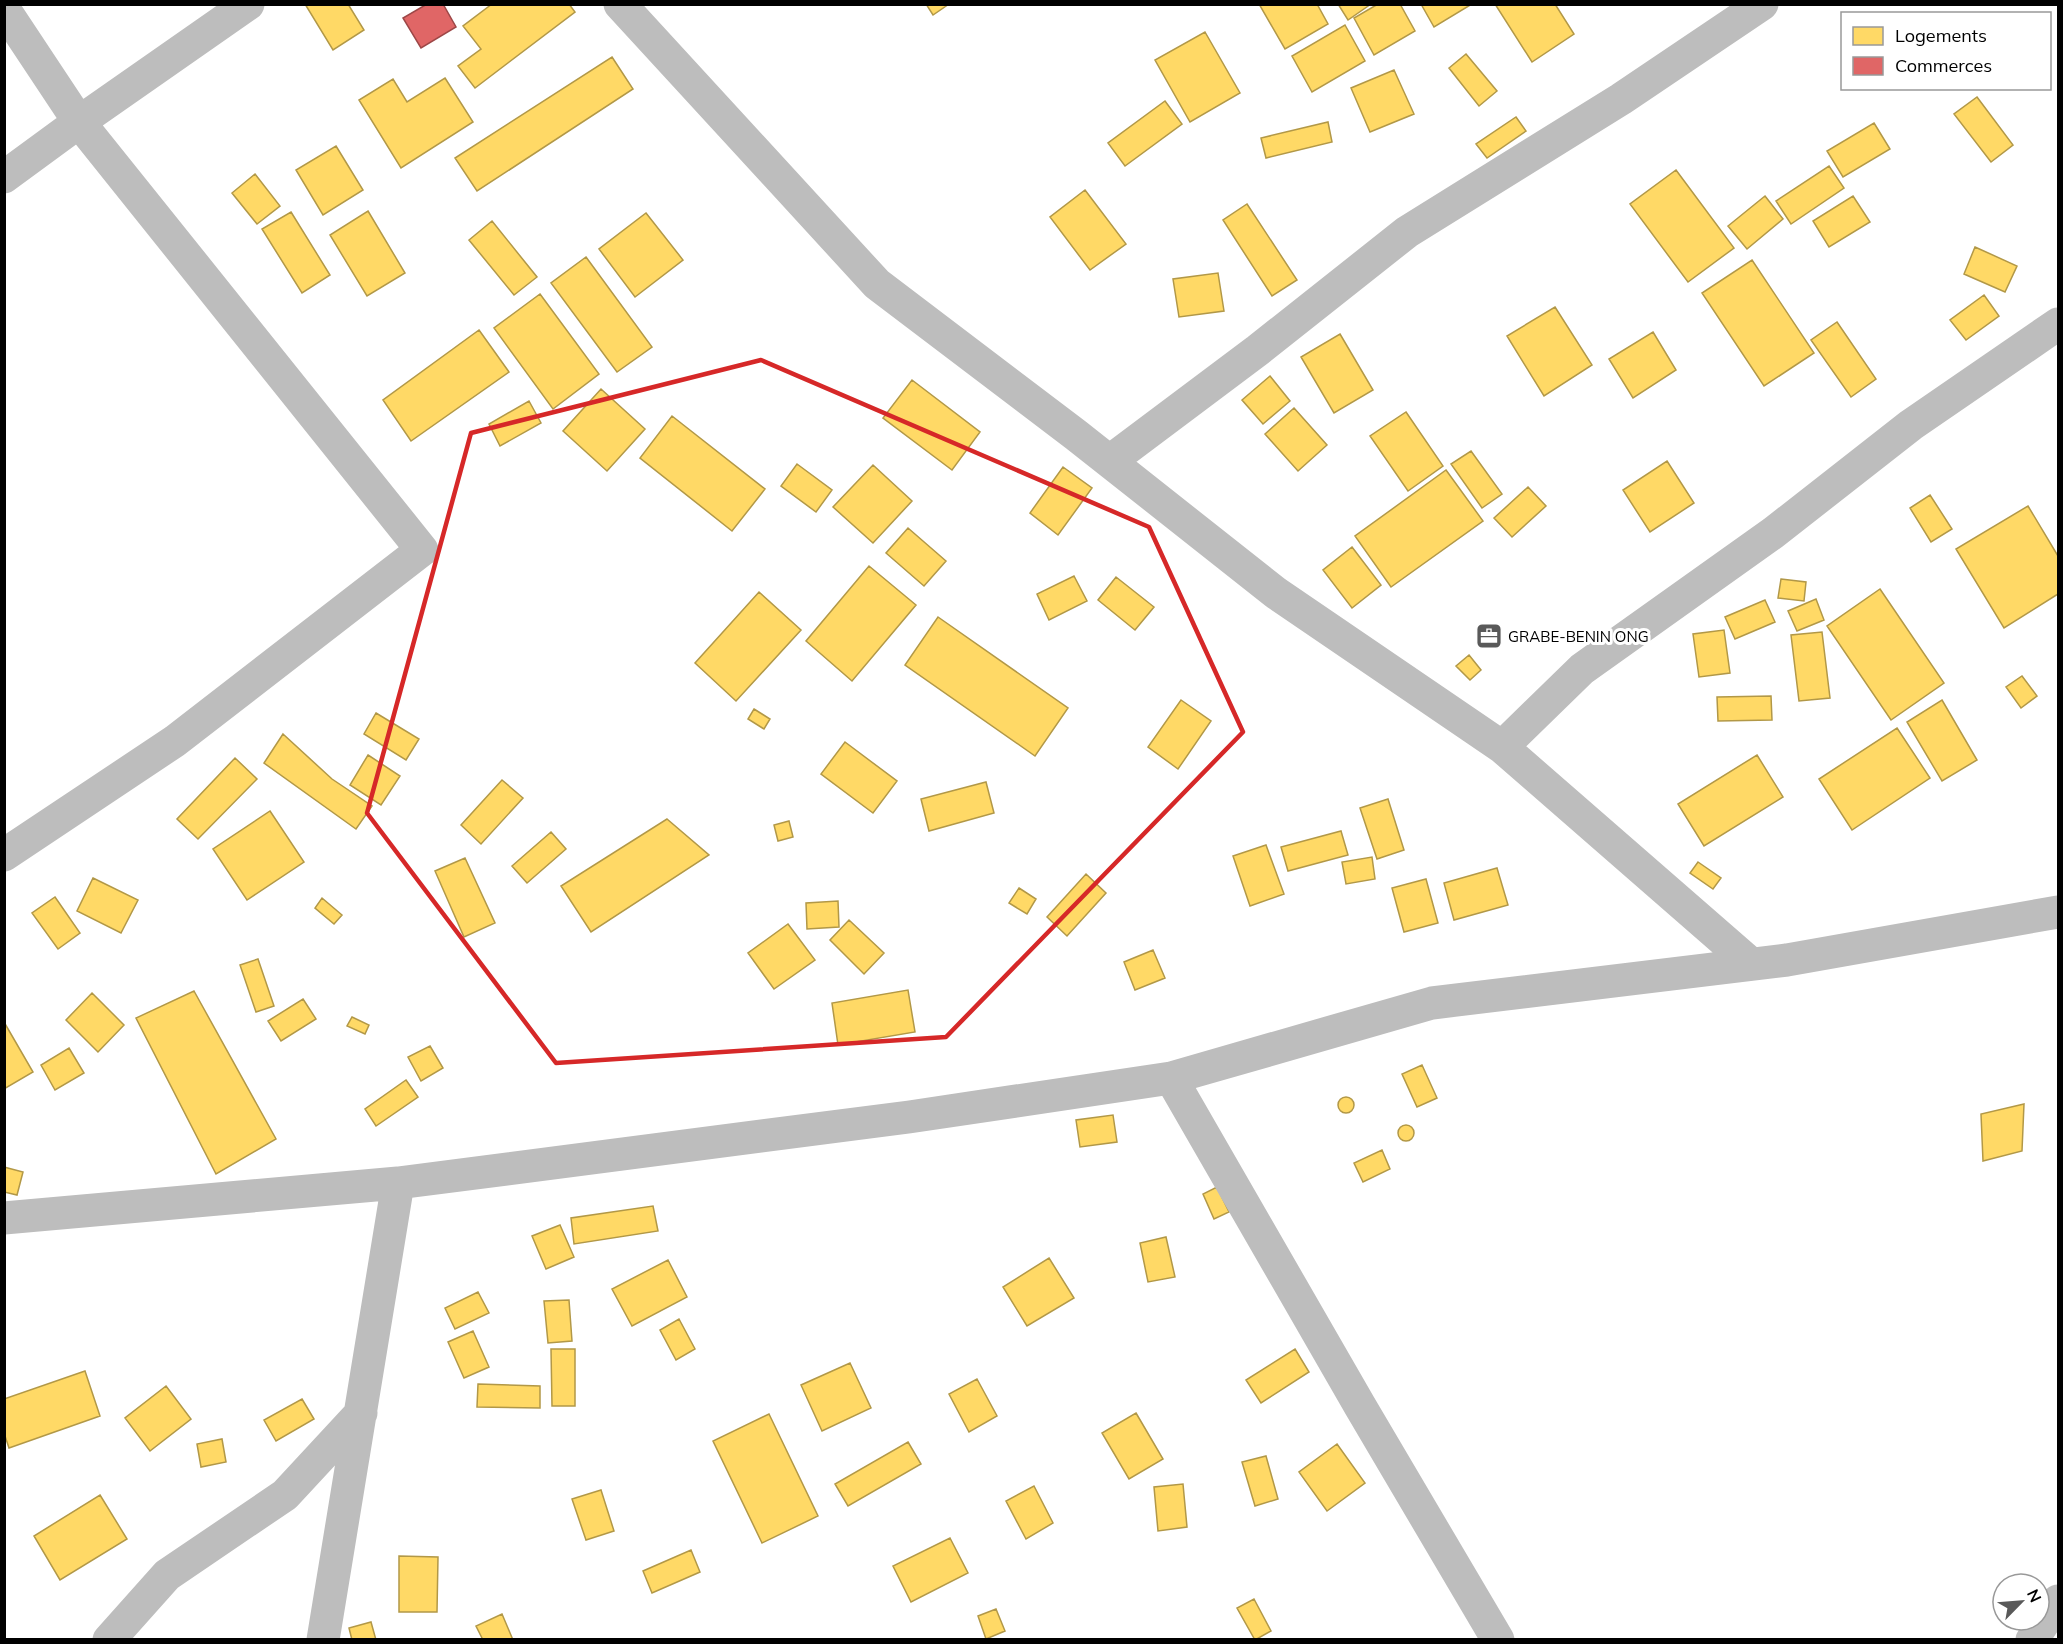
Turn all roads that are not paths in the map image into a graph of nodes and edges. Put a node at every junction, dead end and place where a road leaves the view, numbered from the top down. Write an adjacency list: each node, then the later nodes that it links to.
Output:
1 (248, 4): 5 (street)
2 (620, 4): 8 (street)
3 (1762, 4): 8 (street)
4 (4, 9): 5 (street)
5 (79, 122): 6 (street); 10 (street)
6 (4, 177)
7 (2058, 324): 9 (street)
8 (1110, 461): 9 (street)
9 (1502, 747): 12 (street)
10 (4, 855)
11 (2051, 909): 12 (street)
12 (1751, 964): 13 (street)
13 (1171, 1078): 14 (street); 20 (street)
14 (398, 1183): 15 (street); 16 (street)
15 (4, 1218)
16 (361, 1413): 18 (street); 19 (street)
17 (2058, 1600): 21 (street)
18 (109, 1640)
19 (323, 1640)
20 (1498, 1640)
21 (2032, 1640)

